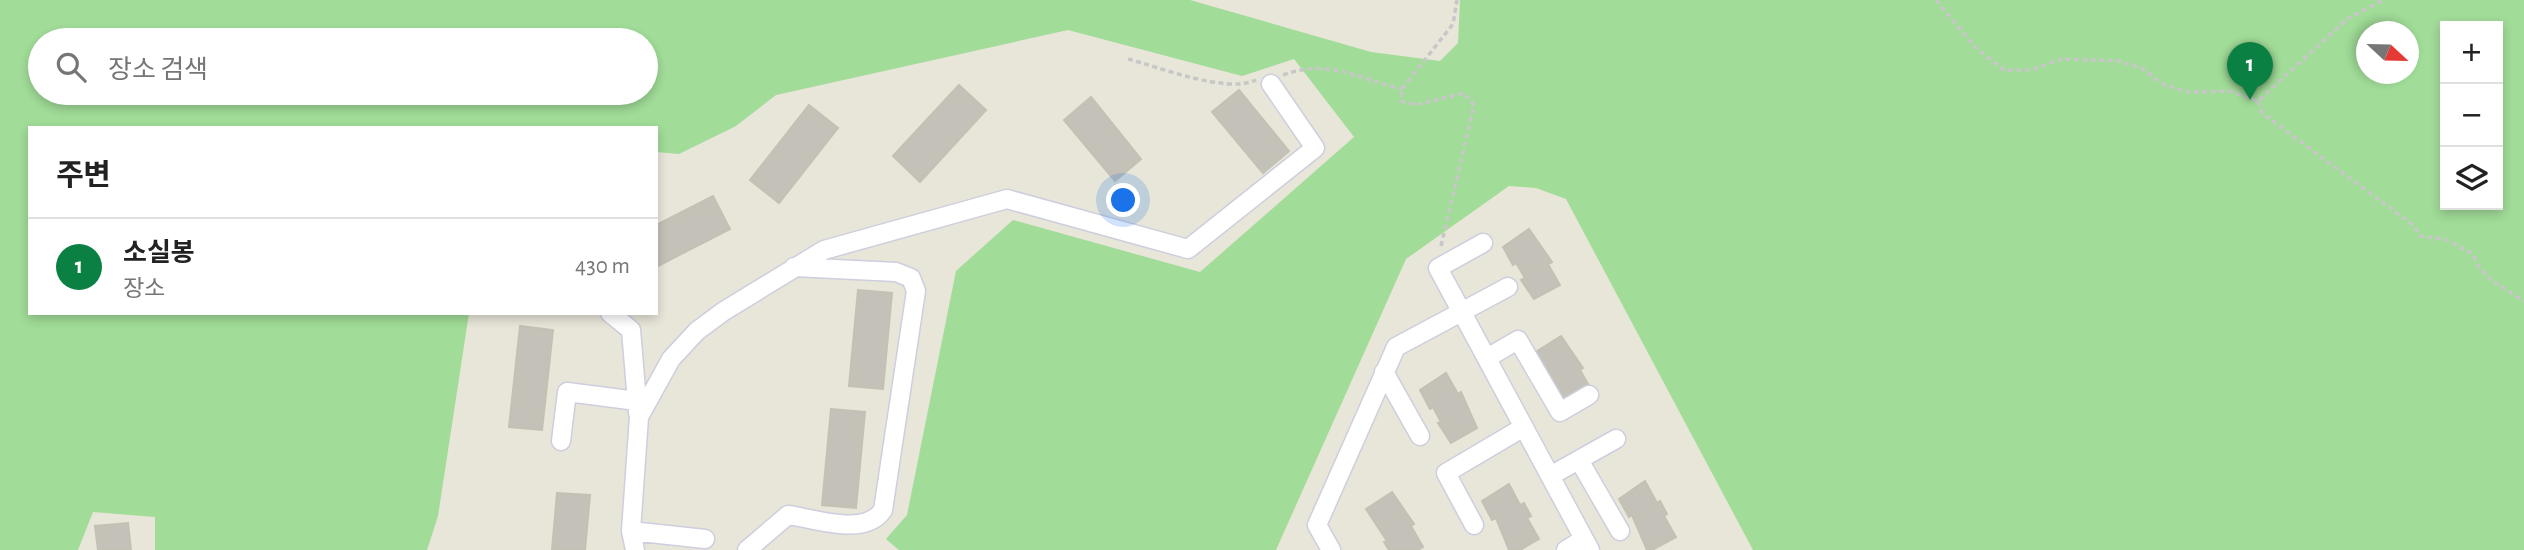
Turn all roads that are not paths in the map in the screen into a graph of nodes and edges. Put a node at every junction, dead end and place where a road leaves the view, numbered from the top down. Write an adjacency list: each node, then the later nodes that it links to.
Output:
1 (1271, 84): 3 (lane)
2 (1483, 243): 5 (lane)
3 (794, 267): 9 (lane); 25 (lane)
4 (1508, 287): 5 (lane)
5 (1462, 312): 8 (lane); 10 (lane)
6 (612, 315): 7 (lane)
7 (633, 357): 9 (lane); 12 (lane)
8 (1487, 358): 11 (lane); 13 (lane)
9 (665, 369): 12 (lane)
10 (1384, 372): 14 (lane); 26 (lane)
11 (1589, 395)
12 (638, 409): 16 (lane); 20 (lane)
13 (1524, 427): 18 (lane); 19 (lane)
14 (1420, 436)
15 (1616, 439): 17 (lane)
16 (561, 441)
17 (1579, 460): 18 (lane); 21 (lane)
18 (1550, 476): 23 (lane)
19 (1474, 525)
20 (631, 531): 22 (lane); 24 (lane)
21 (1620, 531)
22 (705, 539)
23 (1587, 544): 27 (lane)
24 (635, 550)
25 (747, 550)
26 (1331, 550)
27 (1566, 550)

